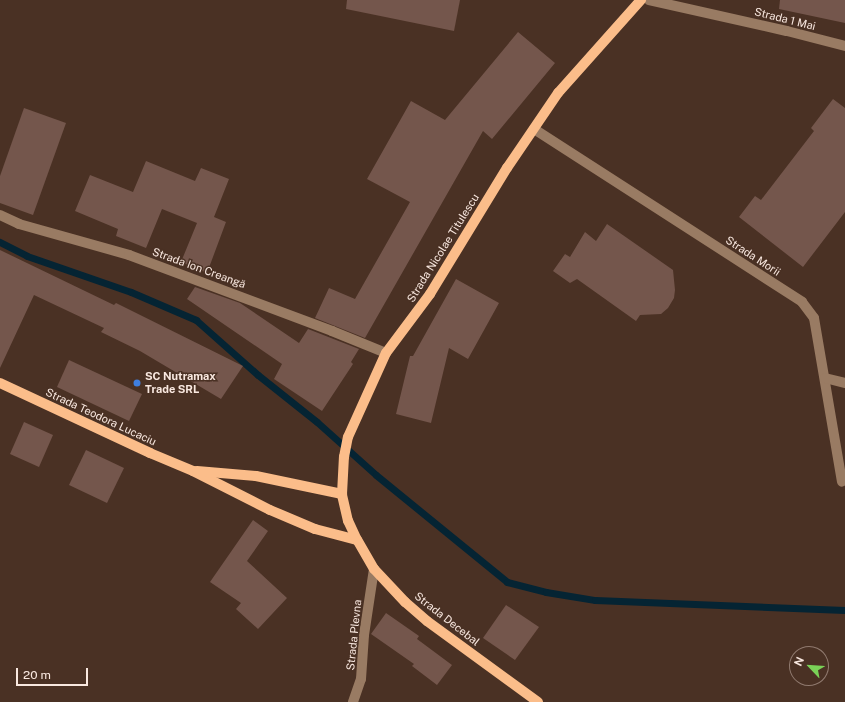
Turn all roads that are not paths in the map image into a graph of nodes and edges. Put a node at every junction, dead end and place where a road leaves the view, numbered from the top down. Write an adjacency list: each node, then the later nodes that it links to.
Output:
1 (641, 0): 4 (main road, Strada Nicolae Titulescu)
2 (649, 0): 3 (street, Strada 1 Mai)
3 (845, 46)
4 (534, 129): 6 (main road, Strada Nicolae Titulescu); 7 (street, Strada Morii)
5 (0, 215): 6 (street, Strada Ion Creangă)
6 (386, 353): 12 (main road, Strada Nicolae Titulescu)
7 (826, 378): 9 (street); 11 (street, Strada Morii)
8 (0, 383): 10 (main road, Strada Teodora Lucaciu)
9 (845, 383)
10 (193, 471): 12 (main road, Strada Teodora Lucaciu); 13 (main road, Strada Teodora Lucaciu)
11 (842, 482)
12 (342, 494): 13 (main road, Strada Nicolae Titulescu)
13 (357, 540): 14 (main road, Strada Decebal)
14 (374, 569): 15 (street, Strada Plevna); 16 (main road, Strada Decebal)
15 (353, 702)
16 (538, 702)

